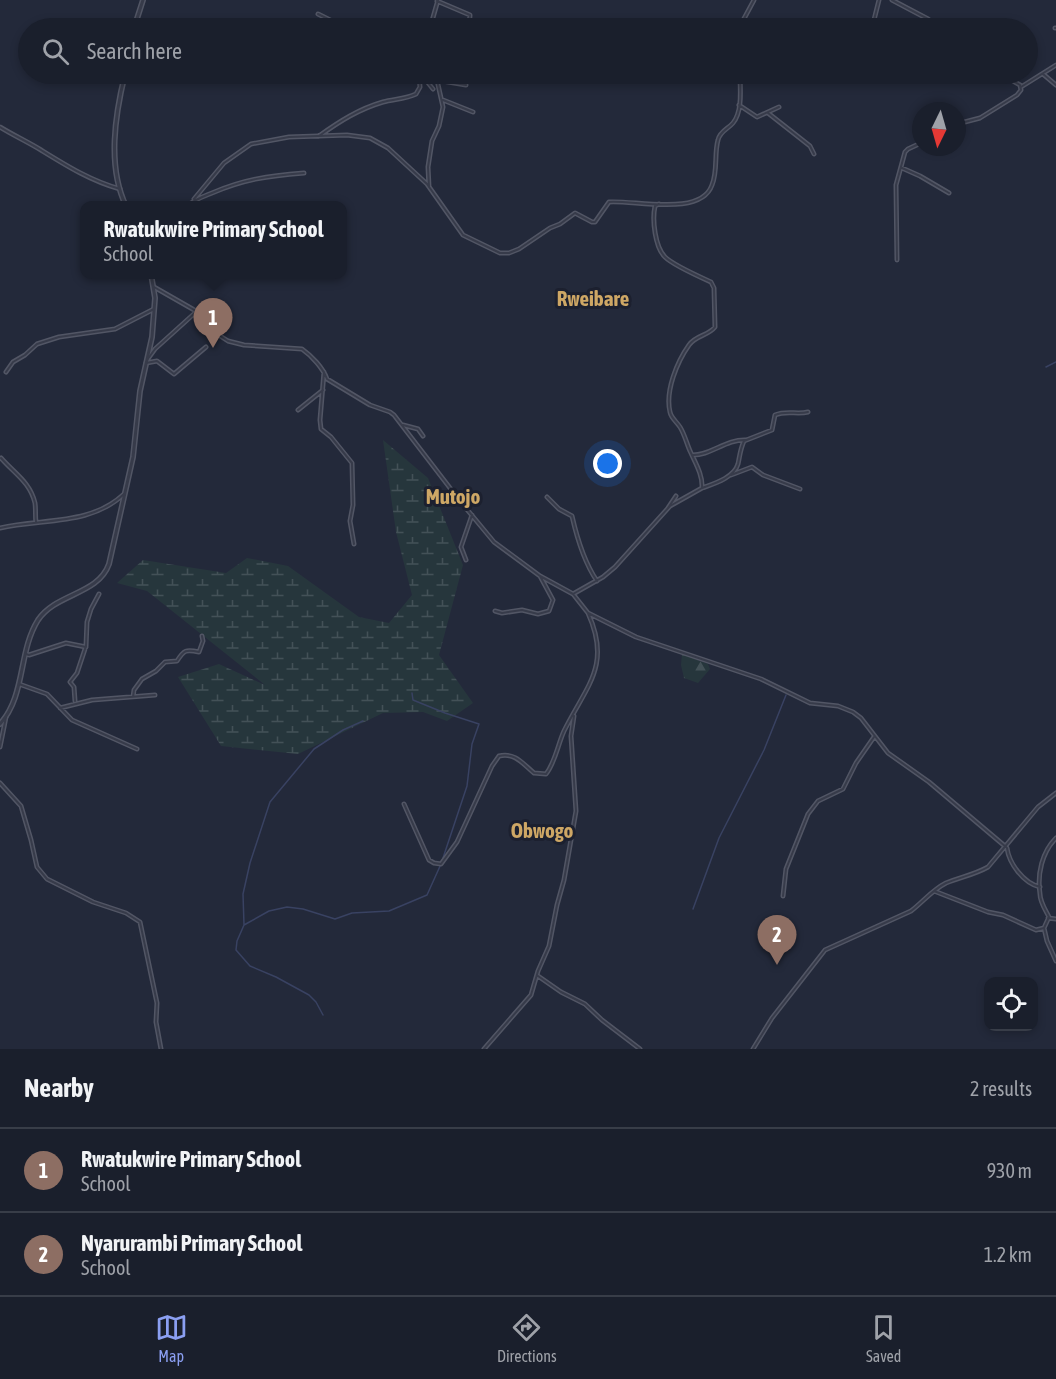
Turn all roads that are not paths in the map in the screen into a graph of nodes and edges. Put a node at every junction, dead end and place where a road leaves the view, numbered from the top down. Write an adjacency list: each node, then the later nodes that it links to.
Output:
1 (143, 0): 7 (street)
2 (754, 0): 11 (street)
3 (879, 0): 12 (street)
4 (892, 0): 13 (street)
5 (437, 1): 9 (street); 10 (street)
6 (318, 14): 8 (street)
7 (137, 18)
8 (326, 18)
9 (433, 18)
10 (470, 18)
11 (744, 18)
12 (874, 18)
13 (926, 18)
14 (1056, 65): 15 (street)
15 (1043, 74): 16 (street); 25 (street)
16 (1038, 77)
17 (123, 84): 42 (street)
18 (419, 84): 36 (street)
19 (429, 84): 28 (street)
20 (438, 84): 29 (street)
21 (463, 84): 26 (street)
22 (740, 84): 30 (street)
23 (1017, 84): 27 (street)
24 (1026, 84): 27 (street)
25 (1056, 84)
26 (466, 85)
27 (1021, 87): 34 (street)
28 (433, 88)
29 (442, 100): 32 (street); 41 (street)
30 (739, 105): 33 (street); 47 (street)
31 (779, 107): 33 (street)
32 (472, 112)
33 (768, 113): 38 (street)
34 (966, 122)
35 (0, 127): 42 (street)
36 (319, 136): 41 (street); 44 (street)
37 (912, 147): 39 (street)
38 (814, 154)
39 (902, 168): 43 (street); 48 (street)
40 (304, 173): 44 (street)
41 (429, 187): 47 (street)
42 (120, 189): 45 (street)
43 (949, 193)
44 (195, 199): 46 (street)
45 (124, 201)
46 (193, 201)
47 (659, 204): 63 (street)
48 (897, 260)
49 (152, 279): 50 (street)
50 (154, 287): 51 (street); 52 (street)
51 (154, 309): 54 (street); 55 (street)
52 (196, 311): 54 (street); 56 (street)
53 (206, 347): 54 (street)
54 (146, 363): 68 (street)
55 (6, 372)
56 (324, 372): 57 (street); 60 (street)
57 (323, 390): 58 (street); 75 (street)
58 (298, 410)
59 (808, 412): 62 (street)
60 (403, 425): 61 (street); 72 (street)
61 (423, 436)
62 (746, 440): 63 (street); 65 (street)
63 (692, 455): 66 (street)
64 (1, 458): 73 (street)
65 (731, 475): 66 (street); 67 (street)
66 (702, 488): 71 (street)
67 (800, 489)
68 (124, 494): 73 (street); 85 (street)
69 (676, 496): 71 (street)
70 (547, 497): 78 (street)
71 (668, 508): 78 (street)
72 (472, 515): 76 (street); 77 (street)
73 (36, 522): 74 (street)
74 (0, 528)
75 (354, 544)
76 (466, 560)
77 (540, 576): 80 (street); 81 (street)
78 (597, 581): 80 (street)
79 (99, 594): 84 (street)
80 (573, 594): 82 (street)
81 (495, 611)
82 (588, 613): 91 (street); 94 (street)
83 (202, 636): 88 (street)
84 (86, 647): 85 (street); 89 (street)
85 (24, 653): 86 (street)
86 (19, 684): 90 (street); 92 (street)
87 (155, 695): 88 (street)
88 (133, 697): 90 (street)
89 (75, 700)
90 (60, 708): 96 (street)
91 (574, 714): 99 (street); 109 (street)
92 (6, 717): 93 (street); 95 (street)
93 (0, 724)
94 (874, 737): 101 (street); 104 (street)
95 (0, 747)
96 (137, 749)
97 (0, 783): 110 (street)
98 (1056, 793): 101 (street)
99 (404, 804)
100 (1056, 838): 102 (street)
101 (1006, 846): 102 (street); 103 (street)
102 (1040, 887): 105 (street)
103 (933, 891): 107 (street); 113 (street)
104 (783, 896)
105 (1048, 918): 106 (street); 107 (street)
106 (1056, 919)
107 (1044, 928): 108 (street)
108 (1056, 960)
109 (537, 975): 111 (street); 112 (street)
110 (161, 1049)
111 (484, 1049)
112 (640, 1049)
113 (753, 1049)

